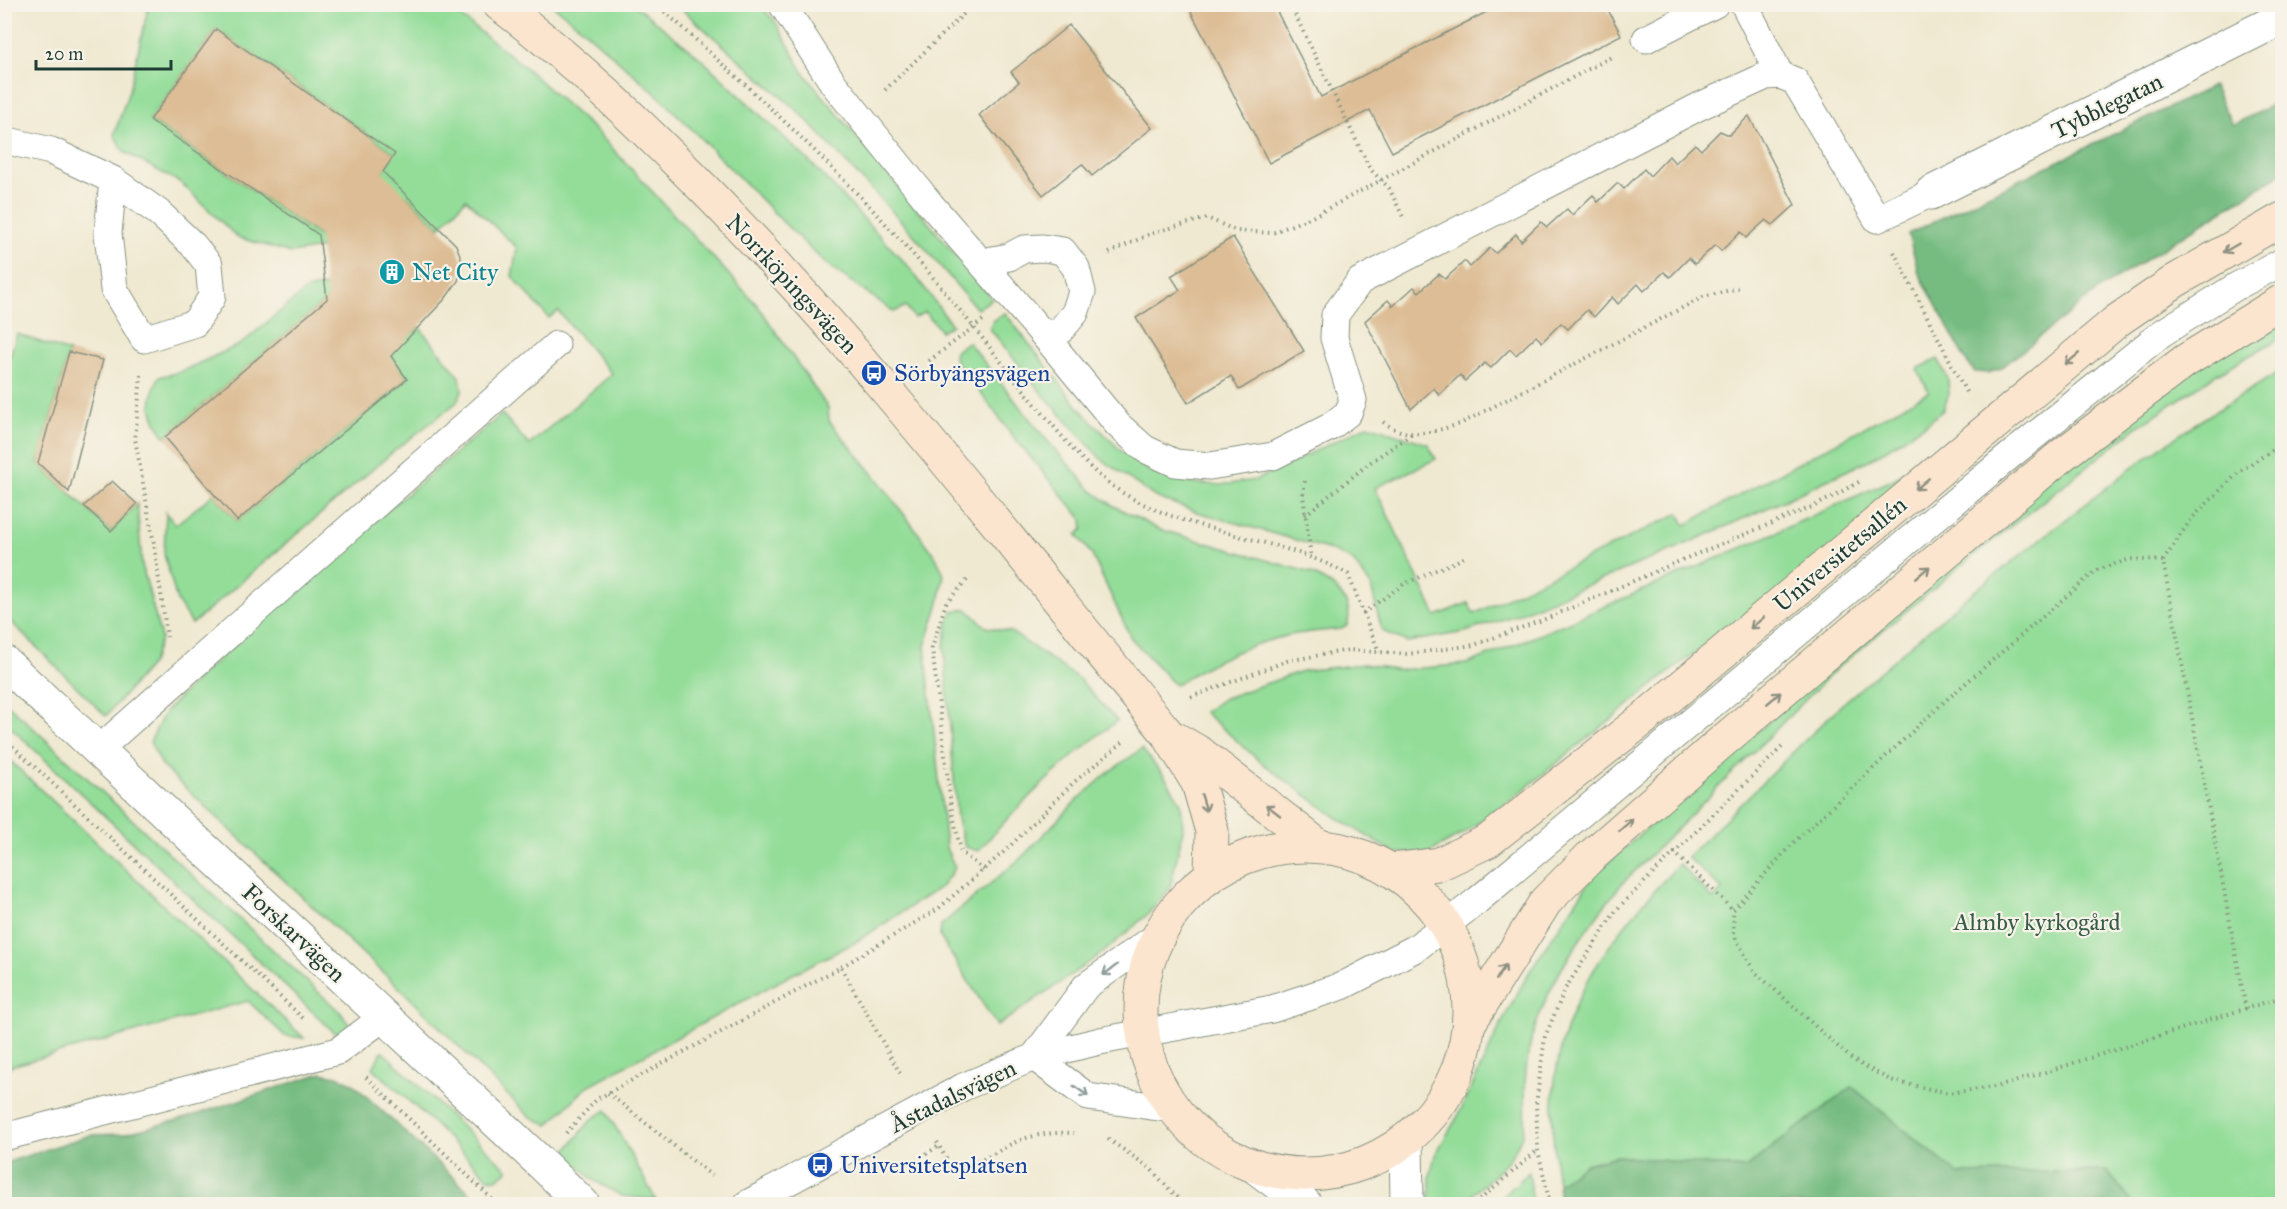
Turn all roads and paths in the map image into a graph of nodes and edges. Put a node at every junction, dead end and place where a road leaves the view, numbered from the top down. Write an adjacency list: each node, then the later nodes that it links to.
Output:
1 (500, 4): 43 (main road, Norrköpingsvägen)
2 (782, 4): 10 (lane)
3 (974, 4): 10 (path)
4 (1715, 4): 8 (lane)
5 (1744, 4): 9 (lane)
6 (1291, 5): 13 (path)
7 (2283, 18): 14 (street, Tybblegatan)
8 (1646, 39): 13 (path)
9 (1780, 75): 15 (lane); 17 (lane)
10 (858, 115): 18 (lane)
11 (4, 140): 12 (lane)
12 (113, 180): 25 (lane); 25 (lane)
13 (1381, 180): 17 (path); 20 (path)
14 (1931, 193): 15 (lane)
15 (1877, 219): 28 (path)
16 (2283, 219): 51 (main road, Universitetsallén, one-way to 51)
17 (1420, 250): 29 (lane)
18 (982, 262): 20 (lane); 24 (lane)
19 (2283, 262): 54 (lane)
20 (1076, 268): 24 (lane)
21 (1738, 288): 30 (path)
22 (2283, 301): 59 (main road, one-way to 22)
23 (973, 327): 27 (path)
24 (1043, 334): 31 (lane)
25 (144, 339): 41 (path)
26 (556, 345): 41 (lane)
27 (929, 361)
28 (1968, 395)
29 (1353, 400): 30 (path); 31 (lane)
30 (1413, 433): 34 (path)
31 (1311, 436): 34 (path)
32 (2283, 444): 37 (path)
33 (1860, 482): 42 (path)
34 (1305, 515): 35 (path)
35 (1311, 557)
36 (1466, 557): 39 (path)
37 (2163, 561): 53 (path); 57 (path)
38 (967, 580): 50 (path)
39 (1363, 613)
40 (4, 662): 47 (street, Forskarvägen)
41 (174, 683): 47 (lane)
42 (1191, 697)
43 (1167, 733): 48 (main road, Norrköpingsvägen, one-way to 43); 52 (main road, Norrköpingsvägen, one-way to 52)
44 (1129, 737): 50 (path)
45 (4, 738): 61 (path)
46 (1786, 744): 49 (path)
47 (98, 750): 58 (street, Forskarvägen)
48 (1319, 846): 51 (main road); 52 (main road)
49 (1674, 852): 53 (path); 68 (path)
50 (984, 870): 63 (path)
51 (1392, 870): 54 (main road)
52 (1211, 874): 55 (main road)
53 (1733, 910): 57 (path)
54 (1445, 926): 59 (main road); 60 (lane)
55 (1157, 936): 60 (main road); 62 (lane, Åstadalsvägen, one-way to 62)
56 (2283, 998): 57 (path)
57 (2246, 1009)
58 (384, 1017): 61 (lane); 70 (street, Forskarvägen)
59 (1470, 1022): 66 (main road)
60 (1142, 1033): 62 (lane); 64 (main road)
61 (338, 1051): 65 (lane); 73 (path)
62 (1034, 1057): 64 (lane, Åstadalsvägen, one-way to 64); 75 (lane, Åstadalsvägen)
63 (608, 1093): 70 (path); 72 (path)
64 (1172, 1109): 71 (main road)
65 (4, 1137)
66 (1406, 1142): 71 (main road); 77 (street)
67 (939, 1146): 69 (path)
68 (1538, 1150): 78 (path); 79 (path)
69 (926, 1154)
70 (543, 1165): 74 (street, Forskarvägen)
71 (1258, 1169): 76 (street)
72 (712, 1176)
73 (497, 1204)
74 (583, 1204)
75 (747, 1204)
76 (1305, 1204)
77 (1407, 1204)
78 (1475, 1204)
79 (1550, 1204)

